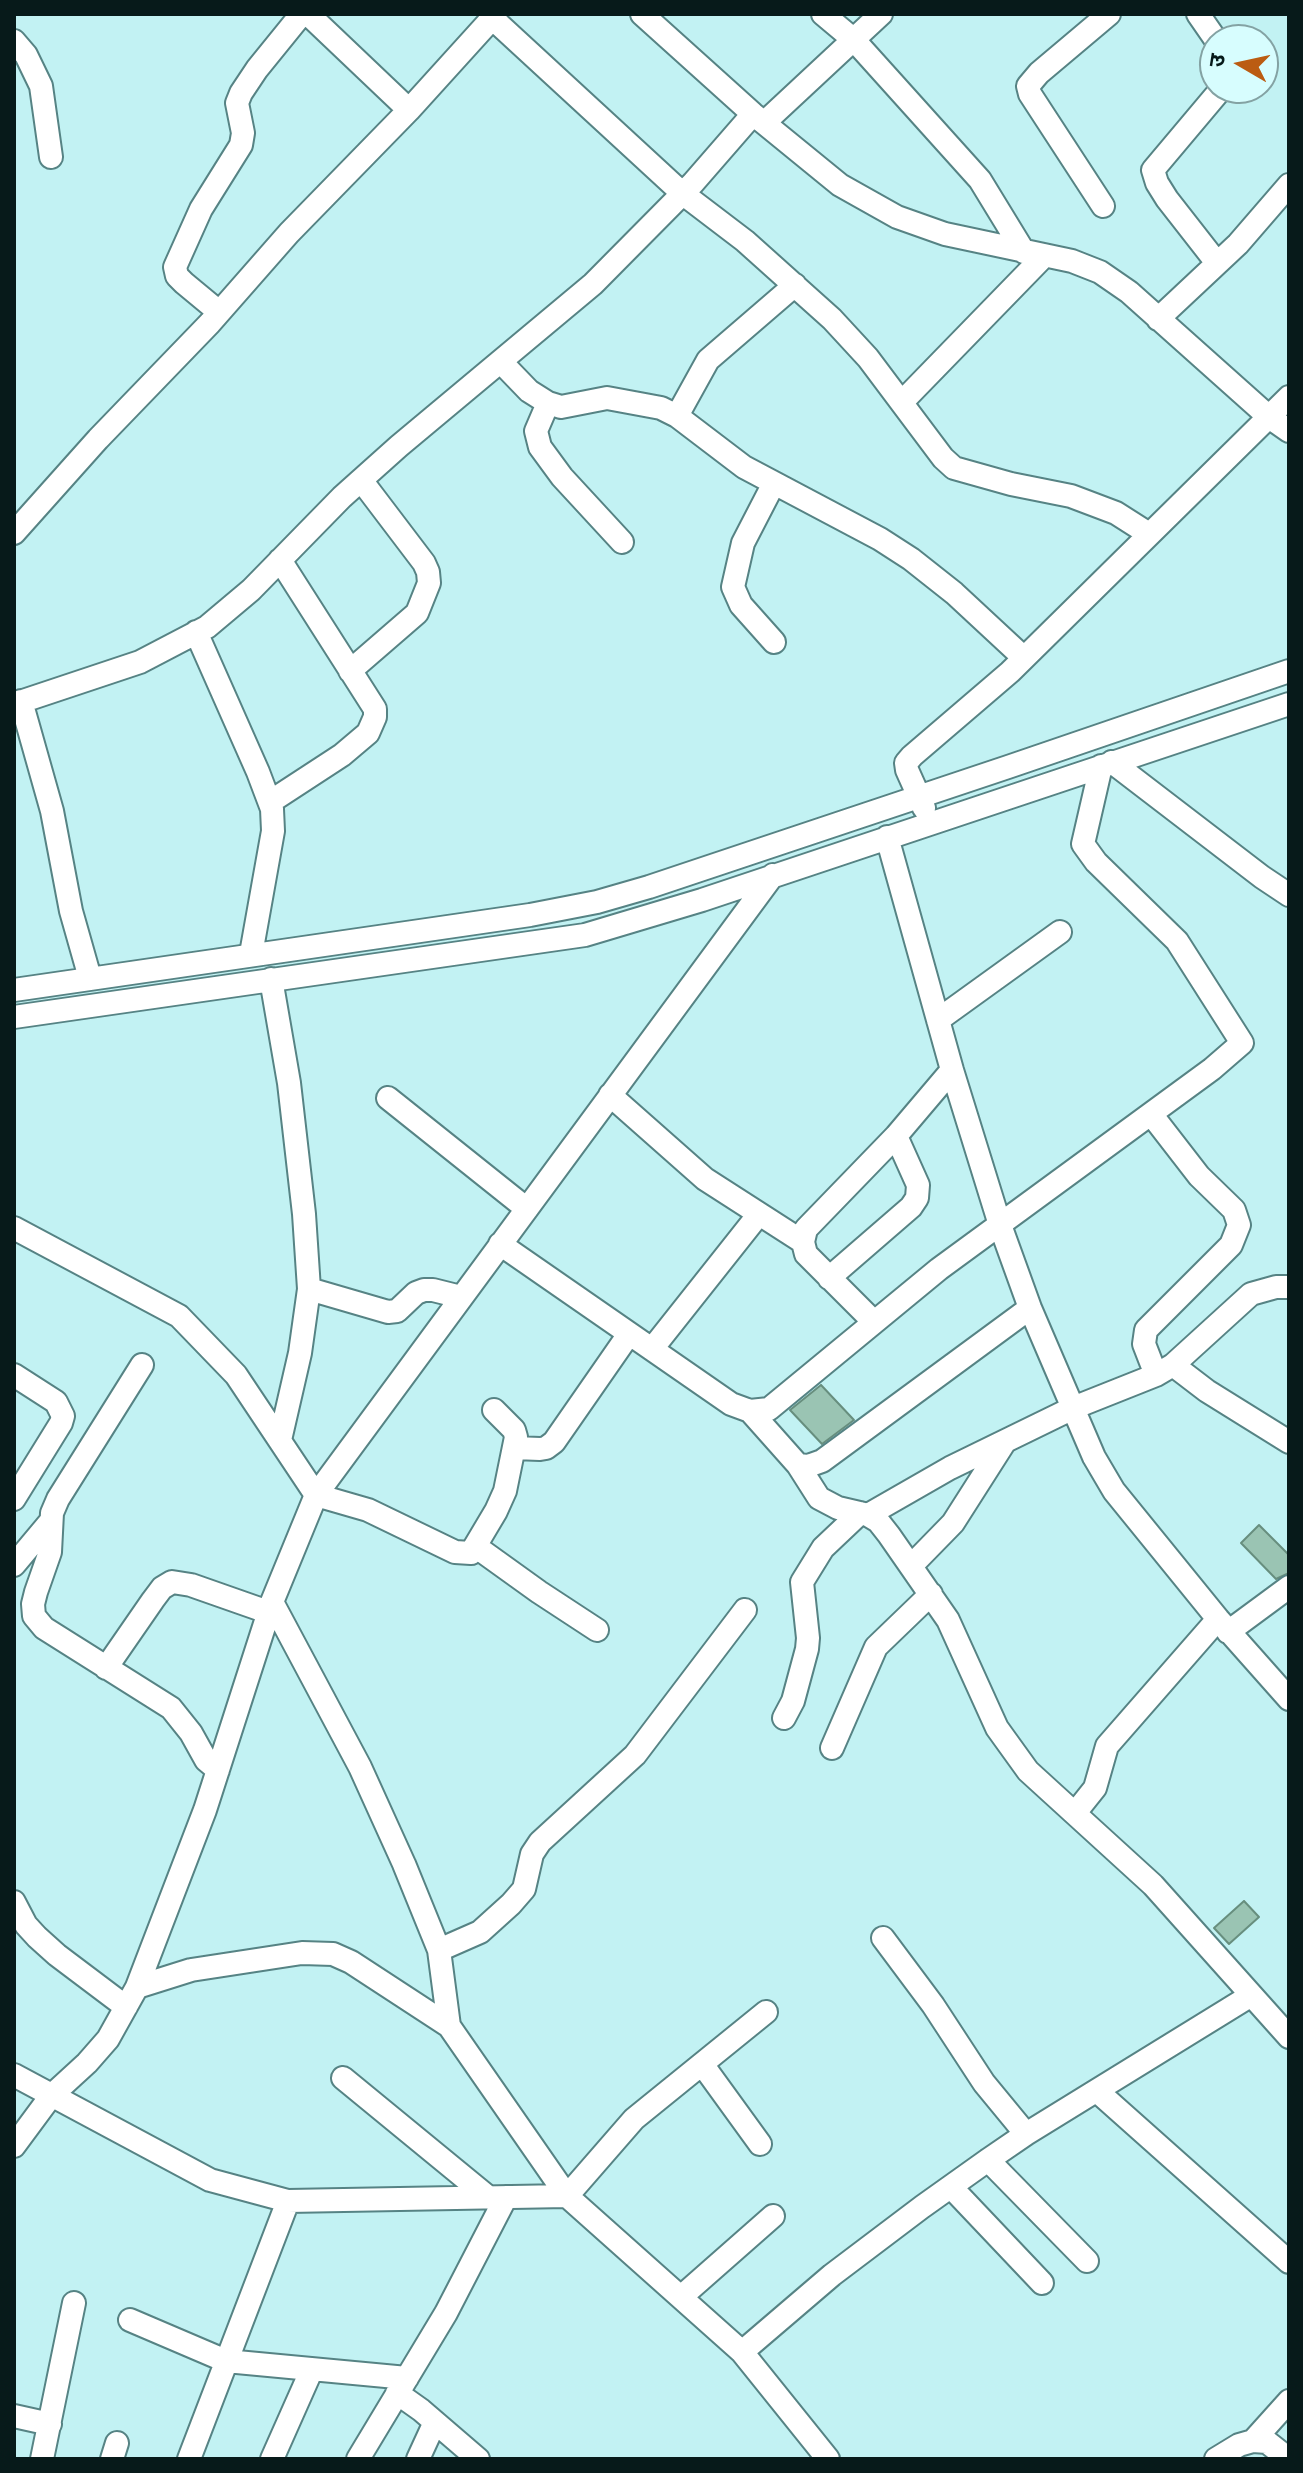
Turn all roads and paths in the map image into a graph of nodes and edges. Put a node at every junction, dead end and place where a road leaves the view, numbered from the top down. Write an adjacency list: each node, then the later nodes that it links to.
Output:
1 (642, 14): 11 (street)
2 (823, 14): 7 (street)
3 (881, 14): 7 (street)
4 (1109, 14): 15 (street)
5 (303, 15): 10 (street); 19 (street)
6 (494, 16): 10 (street); 14 (street)
7 (854, 40): 11 (street); 16 (street)
8 (14, 41): 12 (street)
9 (1209, 104): 17 (street)
10 (409, 110): 19 (street)
11 (759, 118): 14 (street); 16 (street)
12 (51, 157)
13 (1289, 185): 17 (street)
14 (682, 193): 18 (street); 21 (street)
15 (1103, 206)
16 (1034, 254): 20 (street); 23 (street)
17 (1217, 263): 20 (street)
18 (795, 285): 23 (street); 25 (street)
19 (219, 312): 30 (street)
20 (1158, 319): 26 (street)
21 (501, 362): 24 (street); 28 (street)
22 (1289, 397): 26 (street)
23 (902, 402): 31 (street)
24 (548, 403): 25 (street); 32 (street)
25 (677, 416): 29 (street)
26 (1269, 417): 27 (street); 31 (street)
27 (1289, 431)
28 (361, 480): 33 (street); 37 (street)
29 (774, 483): 35 (street); 36 (street)
30 (14, 533)
31 (1149, 534): 36 (street)
32 (622, 542)
33 (280, 560): 34 (street); 37 (street)
34 (196, 632): 39 (street); 43 (street)
35 (774, 642)
36 (1024, 658): 42 (street)
37 (350, 671): 43 (street)
38 (1289, 671): 42 (street)
39 (18, 703): 50 (street)
40 (1289, 704): 41 (street)
41 (1107, 764): 44 (street); 47 (street); 58 (street)
42 (919, 797): 44 (street); 49 (street)
43 (270, 802): 49 (street)
44 (931, 822): 45 (street)
45 (887, 837): 46 (street); 54 (street)
46 (773, 875): 51 (street); 56 (street)
47 (1289, 895)
48 (1060, 932): 54 (street)
49 (251, 954): 50 (street)
50 (90, 978): 52 (street)
51 (271, 979): 53 (street); 68 (street)
52 (14, 990)
53 (14, 1017)
54 (938, 1020): 55 (street)
55 (952, 1070): 59 (street); 62 (street)
56 (610, 1095): 60 (street); 61 (street)
57 (388, 1098): 60 (street)
58 (1151, 1114): 62 (street); 75 (street)
59 (896, 1136): 64 (street); 66 (street)
60 (527, 1209): 65 (street)
61 (759, 1214): 64 (street); 73 (street)
62 (1000, 1225): 70 (street); 71 (street)
63 (14, 1228): 80 (street)
64 (803, 1242): 66 (street)
65 (500, 1244): 69 (street); 72 (street)
66 (829, 1278): 71 (street)
67 (1289, 1287): 75 (street)
68 (309, 1289): 69 (street); 80 (street)
69 (461, 1297): 85 (street)
70 (1030, 1308): 77 (street); 84 (street)
71 (873, 1321): 79 (street)
72 (629, 1334): 73 (street); 83 (street)
73 (652, 1349): 79 (street)
74 (142, 1365): 88 (street)
75 (1165, 1370): 77 (street); 82 (street)
76 (14, 1375): 86 (street)
77 (1073, 1408): 81 (street); 96 (street)
78 (494, 1410): 83 (street)
79 (750, 1411): 84 (street)
80 (280, 1440): 85 (street)
81 (1004, 1442): 87 (street); 91 (street)
82 (1289, 1442)
83 (514, 1448): 89 (street)
84 (798, 1465): 87 (street)
85 (316, 1495): 89 (street); 94 (street)
86 (14, 1499)
87 (864, 1514): 91 (street); 100 (street)
88 (50, 1522): 90 (street); 98 (street)
89 (475, 1546): 97 (street)
90 (14, 1565)
91 (911, 1566): 93 (street)
92 (1289, 1587): 96 (street)
93 (931, 1594): 101 (street); 103 (street)
94 (270, 1607): 98 (street); 102 (street); 106 (street)
95 (745, 1610): 106 (street)
96 (1223, 1626): 99 (street); 103 (street)
97 (597, 1630)
98 (106, 1668): 102 (street)
99 (1289, 1699)
100 (784, 1718)
101 (832, 1748)
102 (218, 1770): 108 (street)
103 (1075, 1813): 107 (street)
104 (14, 1902): 108 (street)
105 (883, 1938): 117 (street)
106 (439, 1950): 110 (street)
107 (1250, 1996): 111 (street); 115 (street)
108 (132, 1997): 110 (street); 116 (street)
109 (766, 2012): 112 (street)
110 (449, 2026): 122 (street)
111 (1289, 2037)
112 (702, 2064): 118 (street); 122 (street)
113 (14, 2075): 116 (street)
114 (343, 2078): 123 (street)
115 (1097, 2091): 117 (street); 127 (street)
116 (51, 2096): 119 (street); 124 (street)
117 (1026, 2134): 120 (street)
118 (760, 2144)
119 (14, 2146)
120 (988, 2160): 121 (street); 126 (street)
121 (951, 2187): 128 (street); 132 (street)
122 (567, 2196): 123 (street); 129 (street)
123 (497, 2197): 124 (street); 135 (street)
124 (288, 2201): 133 (street)
125 (773, 2216): 129 (street)
126 (1087, 2261)
127 (1289, 2262)
128 (1042, 2283)
129 (681, 2297): 132 (street)
130 (74, 2303): 139 (street)
131 (130, 2320): 133 (street)
132 (742, 2352): 147 (street)
133 (226, 2361): 134 (street); 142 (street)
134 (312, 2369): 135 (street); 143 (street)
135 (402, 2385): 138 (street); 144 (street)
136 (1289, 2401): 140 (street)
137 (14, 2416): 139 (street)
138 (435, 2422): 145 (street); 146 (street)
139 (50, 2424): 141 (street)
140 (1253, 2441): 148 (street); 149 (street)
141 (42, 2459)
142 (189, 2459)
143 (272, 2459)
144 (358, 2459)
145 (418, 2459)
146 (478, 2459)
147 (828, 2459)
148 (1216, 2459)
149 (1285, 2459)

